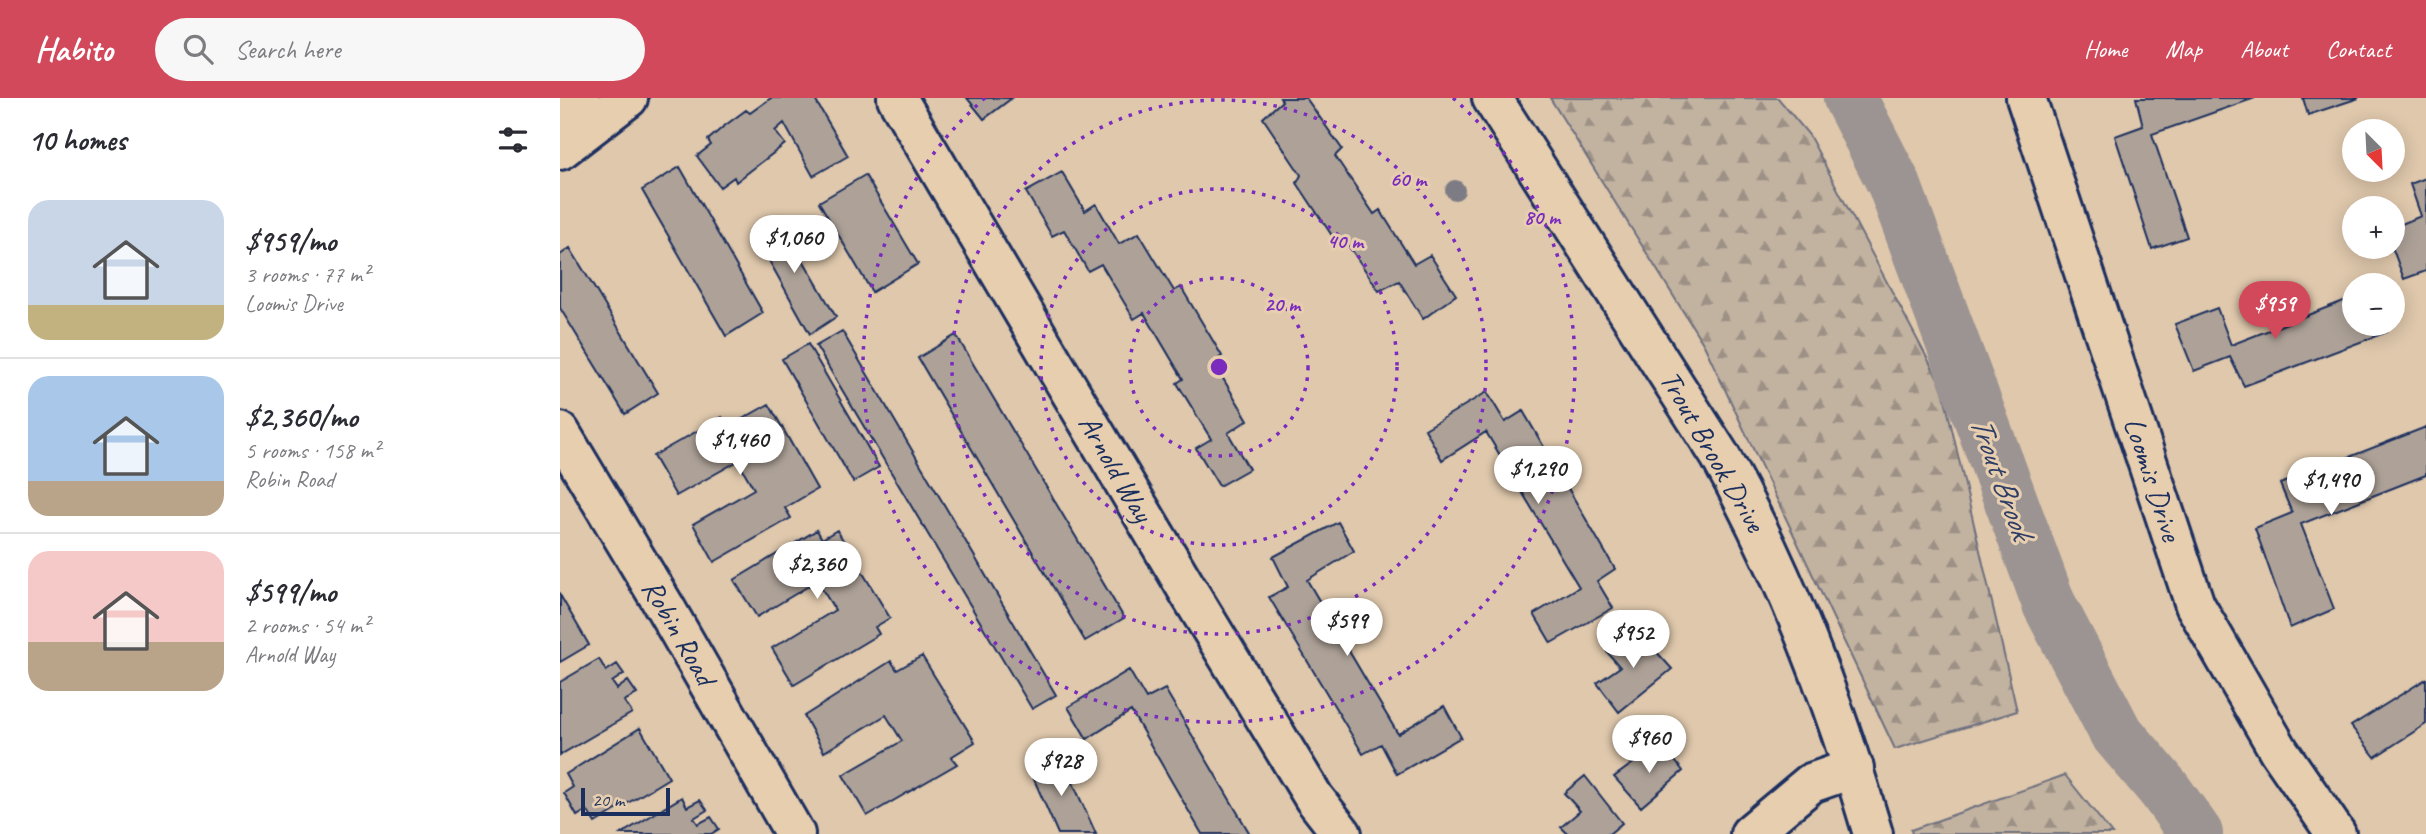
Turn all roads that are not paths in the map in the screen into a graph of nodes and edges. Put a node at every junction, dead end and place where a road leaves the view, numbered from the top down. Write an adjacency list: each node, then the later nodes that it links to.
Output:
1 (580, 98): 6 (street)
2 (628, 98): 7 (street)
3 (897, 98): 11 (street, Arnold Way)
4 (1492, 98): 9 (street, Trout Brook Drive)
5 (2026, 98): 14 (street, Loomis Drive)
6 (560, 114)
7 (560, 150)
8 (560, 432): 10 (street, Robin Road)
9 (1854, 768): 12 (street); 13 (street, Trout Brook Drive)
10 (795, 834)
11 (1342, 834)
12 (1750, 834)
13 (1873, 834)
14 (2336, 834)

